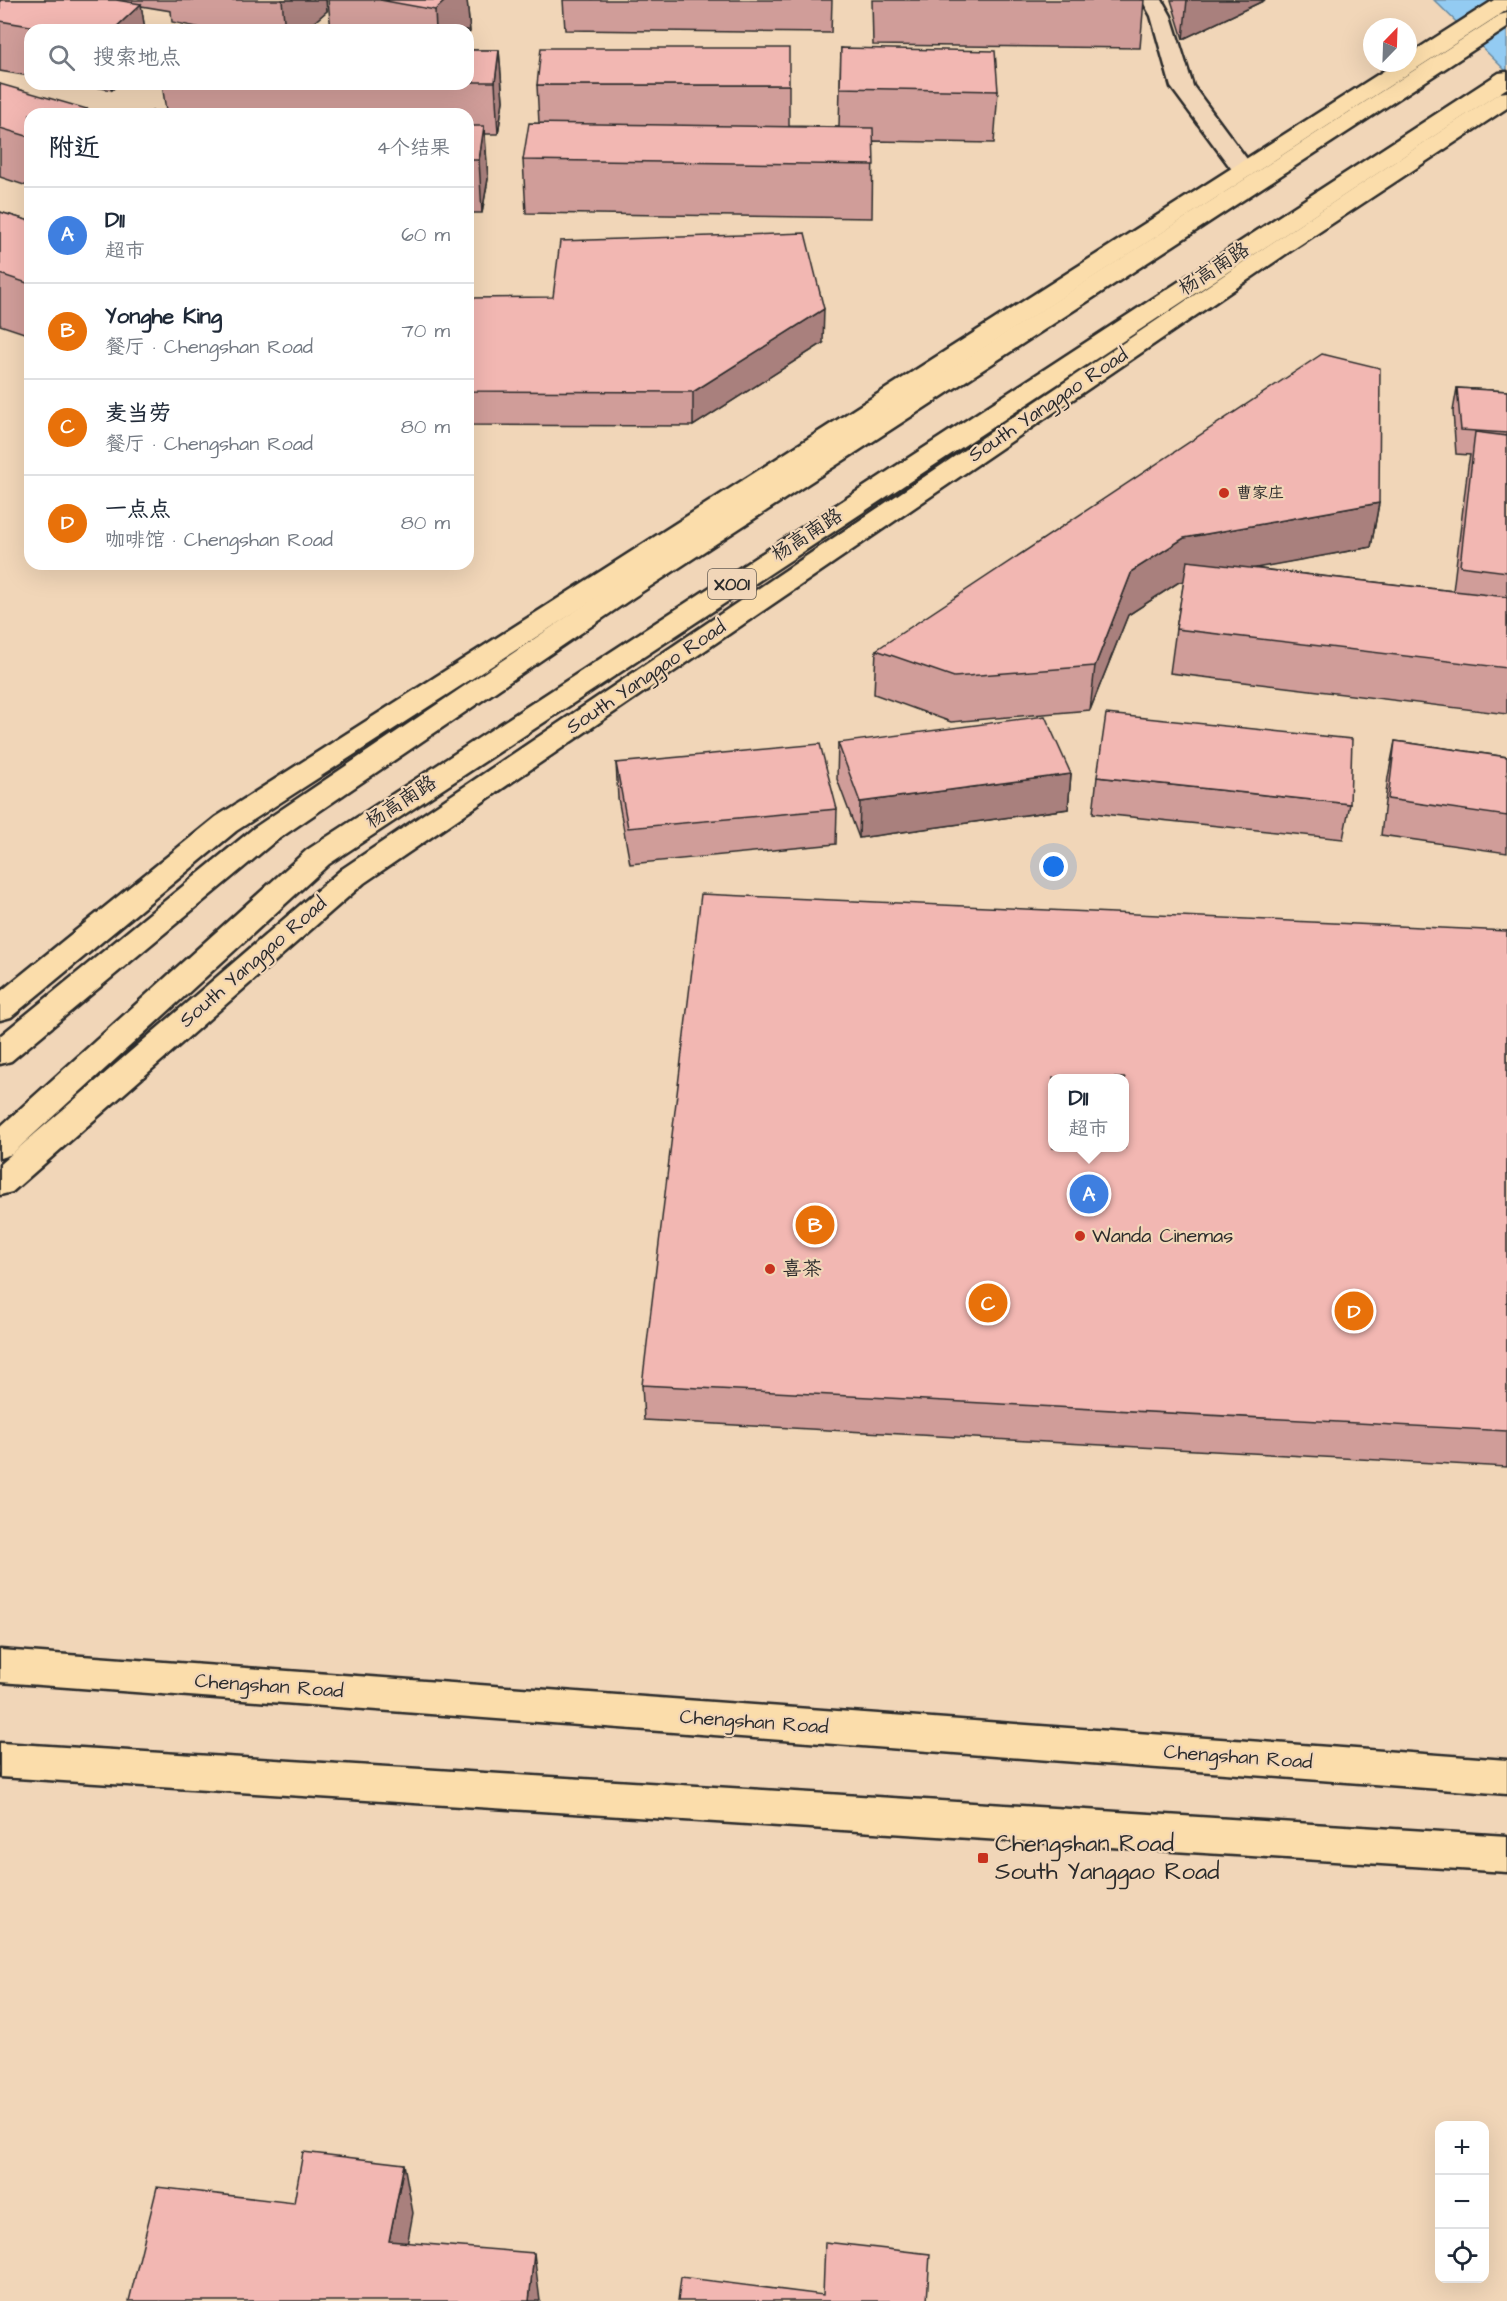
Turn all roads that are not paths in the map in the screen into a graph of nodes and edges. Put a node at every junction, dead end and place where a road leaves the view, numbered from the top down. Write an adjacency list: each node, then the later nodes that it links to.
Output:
1 (1152, 0): 6 (lane)
2 (1507, 1): 6 (main road)
3 (1507, 19): 8 (main road, X001)
4 (1507, 78): 9 (main road, 杨高南路 / X001)
5 (1497, 105): 10 (main road, South Yanggao Road / X001)
6 (1244, 170): 7 (main road)
7 (0, 1009)
8 (0, 1053)
9 (0, 1146)
10 (0, 1183)
11 (0, 1666): 13 (main road, Chengshan Road)
12 (0, 1760): 14 (main road)
13 (1507, 1777)
14 (1507, 1854)

